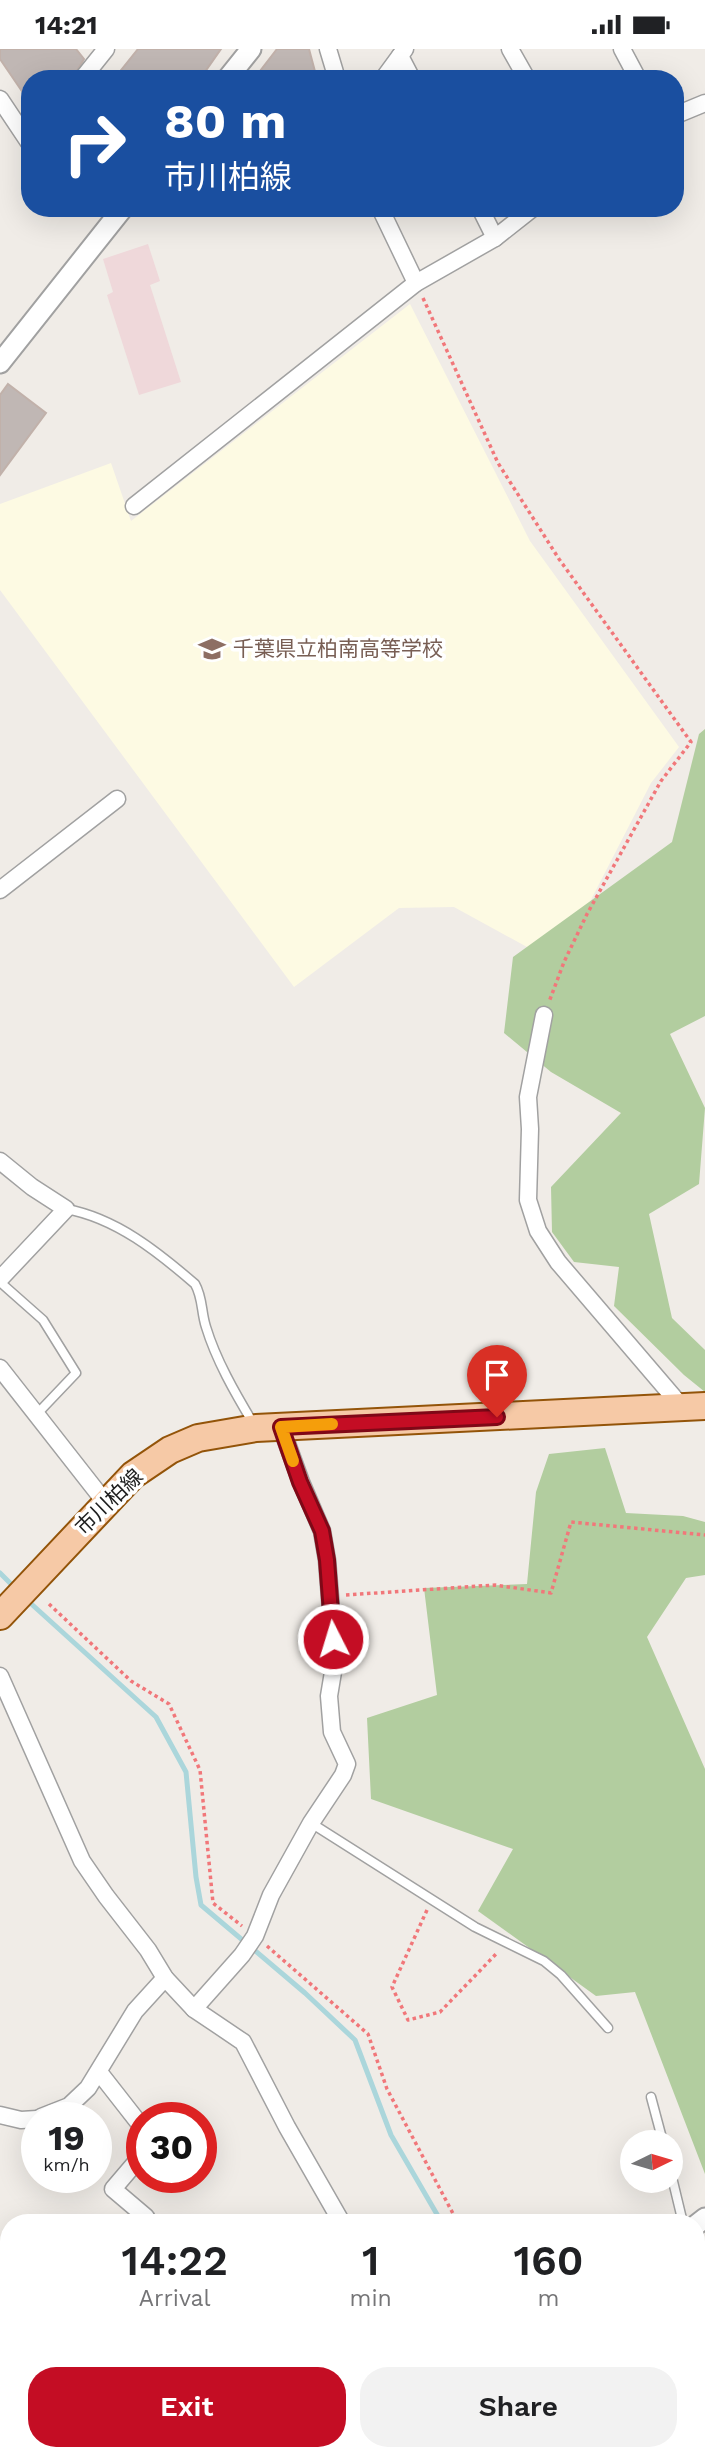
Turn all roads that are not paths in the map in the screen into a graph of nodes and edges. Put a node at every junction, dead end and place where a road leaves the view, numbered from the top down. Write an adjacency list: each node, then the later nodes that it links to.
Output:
1 (251, 49): 8 (street)
2 (328, 49): 9 (street)
3 (510, 49): 12 (street)
4 (622, 49): 13 (street)
5 (104, 50): 7 (street)
6 (402, 53): 10 (street); 11 (street)
7 (89, 70)
8 (234, 70)
9 (334, 70)
10 (390, 70)
11 (409, 70)
12 (522, 70)
13 (633, 70)
14 (0, 99): 17 (street)
15 (705, 103): 16 (street)
16 (684, 112)
17 (21, 132)
18 (116, 217): 24 (street)
19 (384, 217): 23 (street)
20 (484, 217): 22 (street)
21 (522, 217): 22 (street)
22 (495, 238): 23 (street)
23 (416, 283): 25 (street)
24 (0, 363)
25 (134, 506)
26 (117, 799): 27 (street)
27 (0, 890)
28 (544, 1015): 33 (street)
29 (0, 1161): 30 (street)
30 (66, 1209): 31 (street); 35 (lane)
31 (0, 1281): 34 (lane)
32 (0, 1368): 34 (street)
33 (694, 1407): 35 (main road, 市川柏線)
34 (36, 1415): 36 (street)
35 (269, 1427): 36 (main road, 市川柏線); 39 (street)
36 (105, 1502): 37 (main road, 市川柏線)
37 (14, 1600)
38 (0, 1676): 40 (street)
39 (311, 1823): 41 (street); 42 (lane)
40 (165, 1978): 41 (street); 43 (street)
41 (194, 2009): 53 (street)
42 (608, 2028)
43 (99, 2072): 45 (street); 46 (street)
44 (651, 2097): 49 (lane)
45 (73, 2102)
46 (126, 2107)
47 (0, 2115): 48 (street)
48 (21, 2120)
49 (660, 2130)
50 (126, 2174): 52 (street)
51 (676, 2193): 54 (lane)
52 (142, 2214)
53 (337, 2214)
54 (681, 2214)

